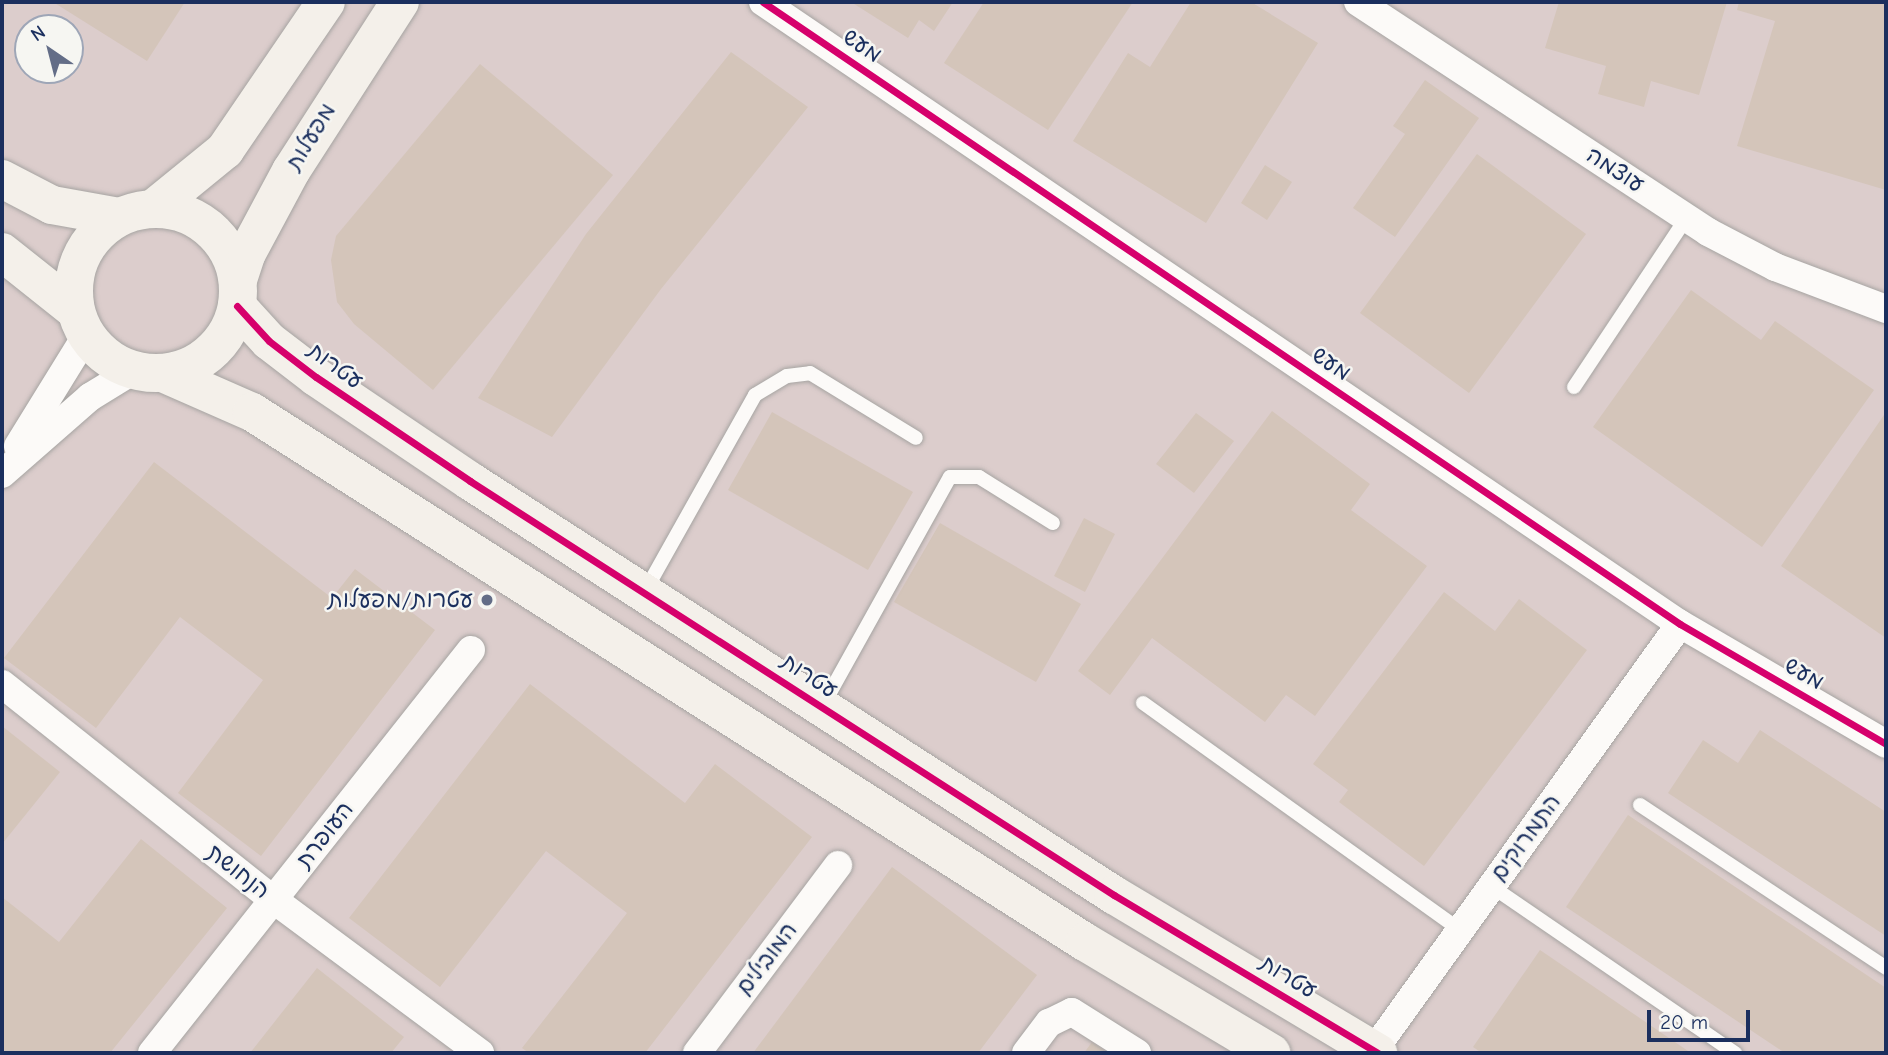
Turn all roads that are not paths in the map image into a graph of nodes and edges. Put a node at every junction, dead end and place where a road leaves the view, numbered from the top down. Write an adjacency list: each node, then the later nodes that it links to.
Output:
1 (326, 2): 6 (street)
2 (400, 2): 9 (street, מפעלות)
3 (763, 2): 18 (street, מעש)
4 (1358, 2): 7 (street, עוצמה)
5 (2, 179): 6 (street)
6 (137, 213): 9 (street); 11 (street)
7 (1686, 217): 10 (street, עוצמה); 13 (lane)
8 (2, 253): 11 (street)
9 (237, 293): 12 (street); 17 (street, עטרות)
10 (1886, 309)
11 (81, 323): 12 (street); 15 (street)
12 (148, 371): 15 (street); 36 (street)
13 (1574, 387)
14 (916, 438): 17 (lane)
15 (2, 472)
16 (1053, 523): 22 (lane)
17 (644, 593): 22 (street, עטרות)
18 (1680, 624): 23 (street, מעש); 26 (street, התמרוקים)
19 (471, 650): 27 (street, העופרת)
20 (2, 684): 27 (street, הנחושת)
21 (1143, 703): 28 (lane)
22 (822, 707): 30 (street, עטרות)
23 (1886, 744)
24 (1640, 805): 29 (lane)
25 (838, 865): 33 (street, המובילים)
26 (1492, 886): 28 (street, התמרוקים); 37 (lane)
27 (274, 900): 31 (street, העופרת); 32 (street, הנחושת)
28 (1460, 930): 30 (street, התמרוקים)
29 (1886, 968)
30 (1374, 1052)
31 (152, 1053)
32 (480, 1053)
33 (697, 1053)
34 (1026, 1053): 35 (street)
35 (1137, 1053)
36 (1270, 1053)
37 (1735, 1053)

